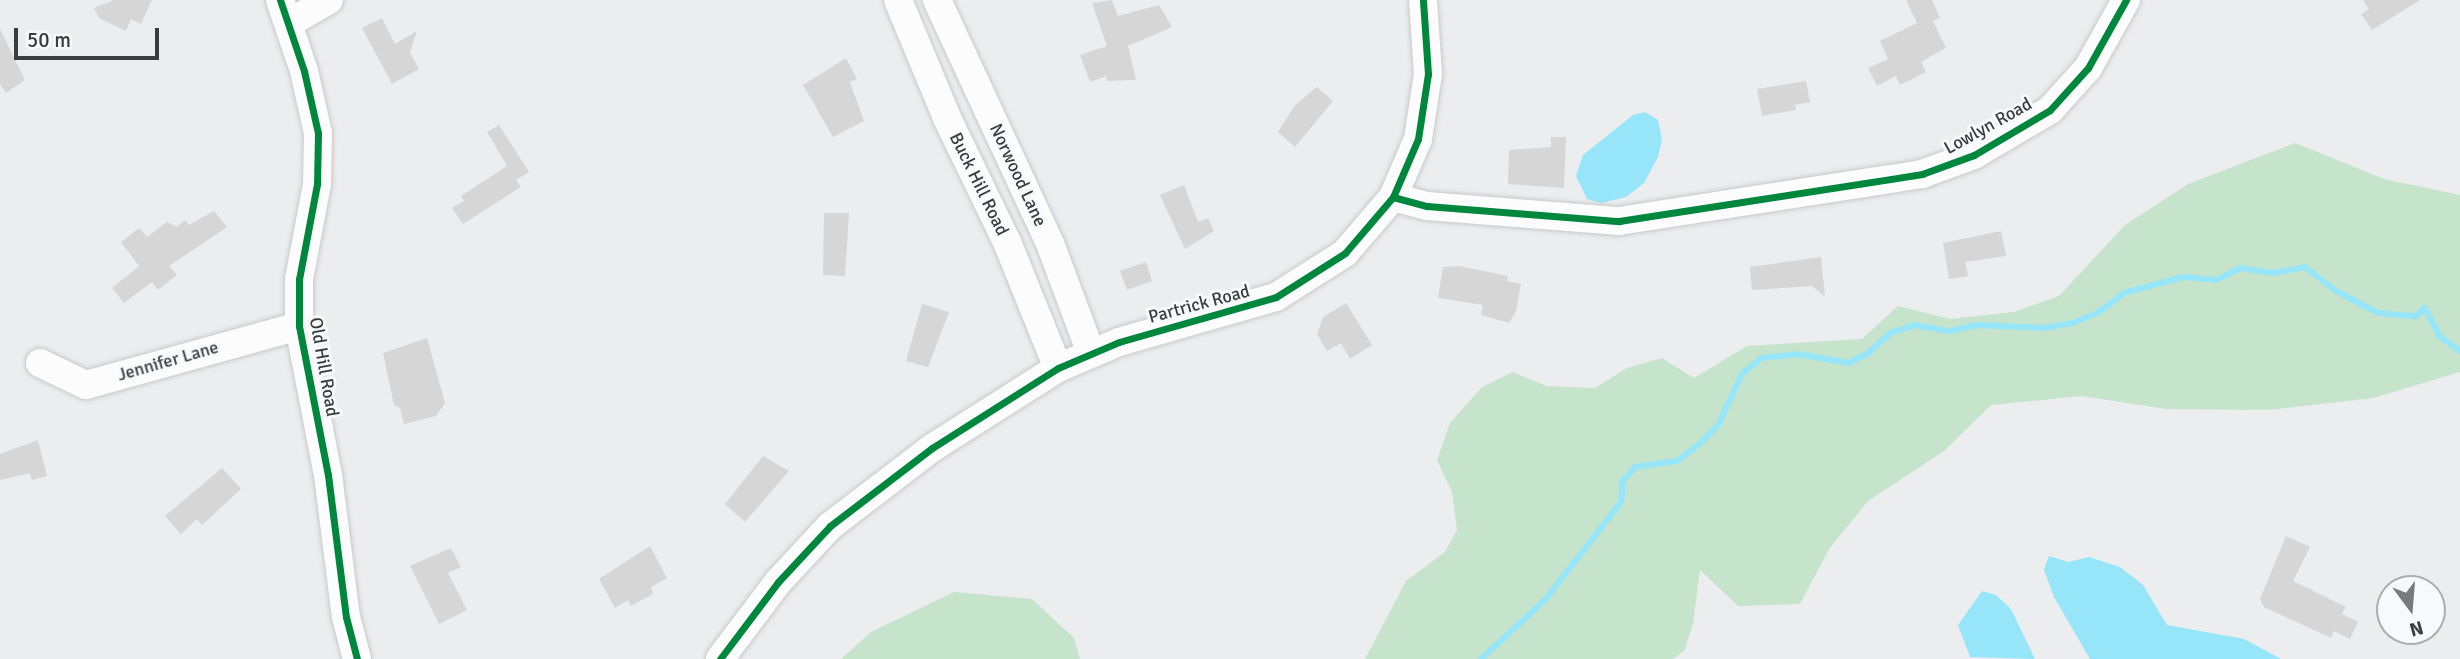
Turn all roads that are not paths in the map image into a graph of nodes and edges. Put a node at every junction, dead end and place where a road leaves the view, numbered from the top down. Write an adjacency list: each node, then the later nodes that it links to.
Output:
1 (329, 0): 6 (street)
2 (898, 0): 11 (street, Buck Hill Road)
3 (937, 0): 9 (street, Norwood Lane)
4 (1423, 0): 7 (street, Partrick Road)
5 (2126, 0): 7 (street, Lowlyn Road)
6 (285, 12): 8 (street, Old Hill Road)
7 (1393, 197): 9 (street, Partrick Road)
8 (299, 326): 10 (street, Jennifer Lane); 12 (street, Old Hill Road)
9 (1091, 353): 11 (street, Partrick Road)
10 (40, 363)
11 (1058, 368): 13 (street, Partrick Road)
12 (357, 659)
13 (720, 659)

